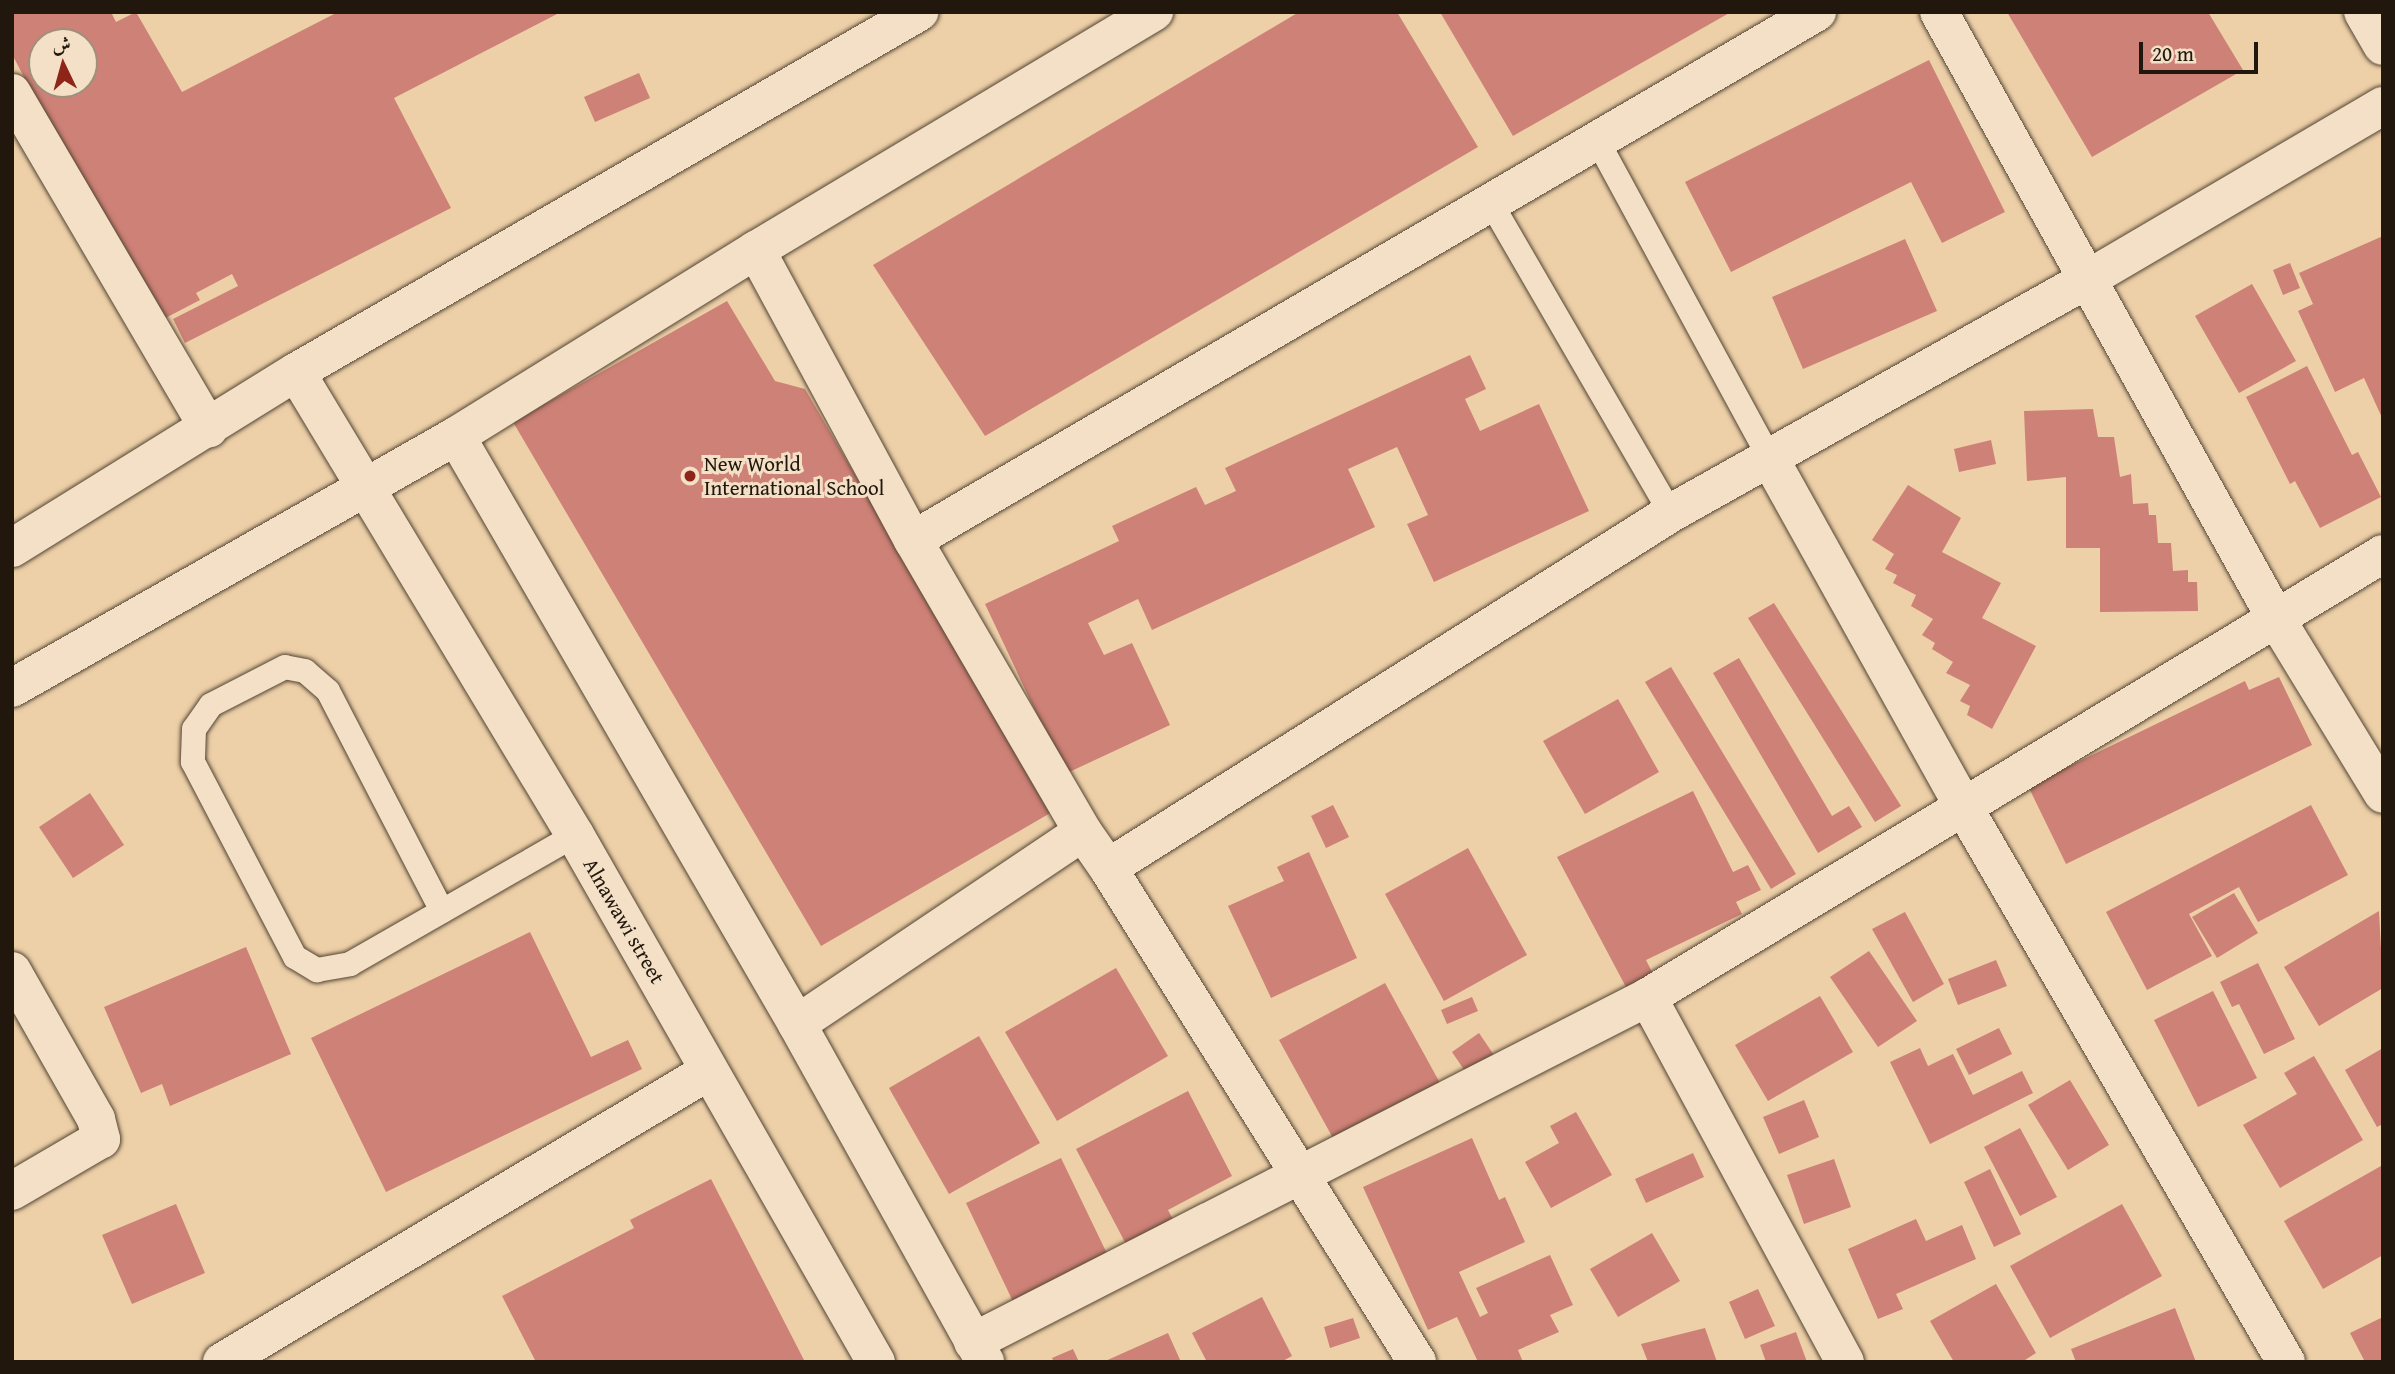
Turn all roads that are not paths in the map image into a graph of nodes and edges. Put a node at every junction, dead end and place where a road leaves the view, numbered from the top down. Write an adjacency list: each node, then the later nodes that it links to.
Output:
1 (919, 12): 13 (street)
2 (1154, 12): 11 (street)
3 (1816, 12): 9 (street)
4 (1939, 12): 12 (street)
5 (2363, 12): 6 (street)
6 (2383, 46)
7 (12, 93): 14 (street)
8 (2383, 106): 12 (street)
9 (1597, 140): 10 (street); 16 (lane)
10 (1491, 203): 18 (lane); 19 (street)
11 (756, 250): 15 (street); 19 (street)
12 (2086, 280): 16 (street); 22 (street)
13 (296, 372): 14 (street); 17 (street, Alnawawi street)
14 (209, 429): 20 (street)
15 (456, 436): 17 (street); 32 (street)
16 (1770, 459): 18 (street); 25 (street)
17 (364, 485): 23 (street); 27 (street, Alnawawi street)
18 (1671, 513): 28 (street)
19 (913, 540): 26 (street)
20 (12, 548)
21 (2383, 554): 22 (street)
22 (2275, 617): 24 (street); 25 (street)
23 (12, 688)
24 (2383, 794)
25 (1964, 806): 31 (street); 41 (street)
26 (1083, 832): 28 (street); 32 (street)
27 (575, 835): 29 (lane); 33 (street, Alnawawi street)
28 (1108, 869): 34 (street)
29 (442, 911): 29 (lane)
30 (12, 971): 35 (street)
31 (1648, 997): 34 (street); 40 (street)
32 (797, 1024): 36 (street)
33 (709, 1071): 37 (street); 38 (street, Alnawawi street)
34 (1302, 1174): 36 (street); 39 (street)
35 (12, 1191)
36 (979, 1352)
37 (222, 1362)
38 (876, 1362)
39 (1417, 1362)
40 (1845, 1362)
41 (2286, 1362)

